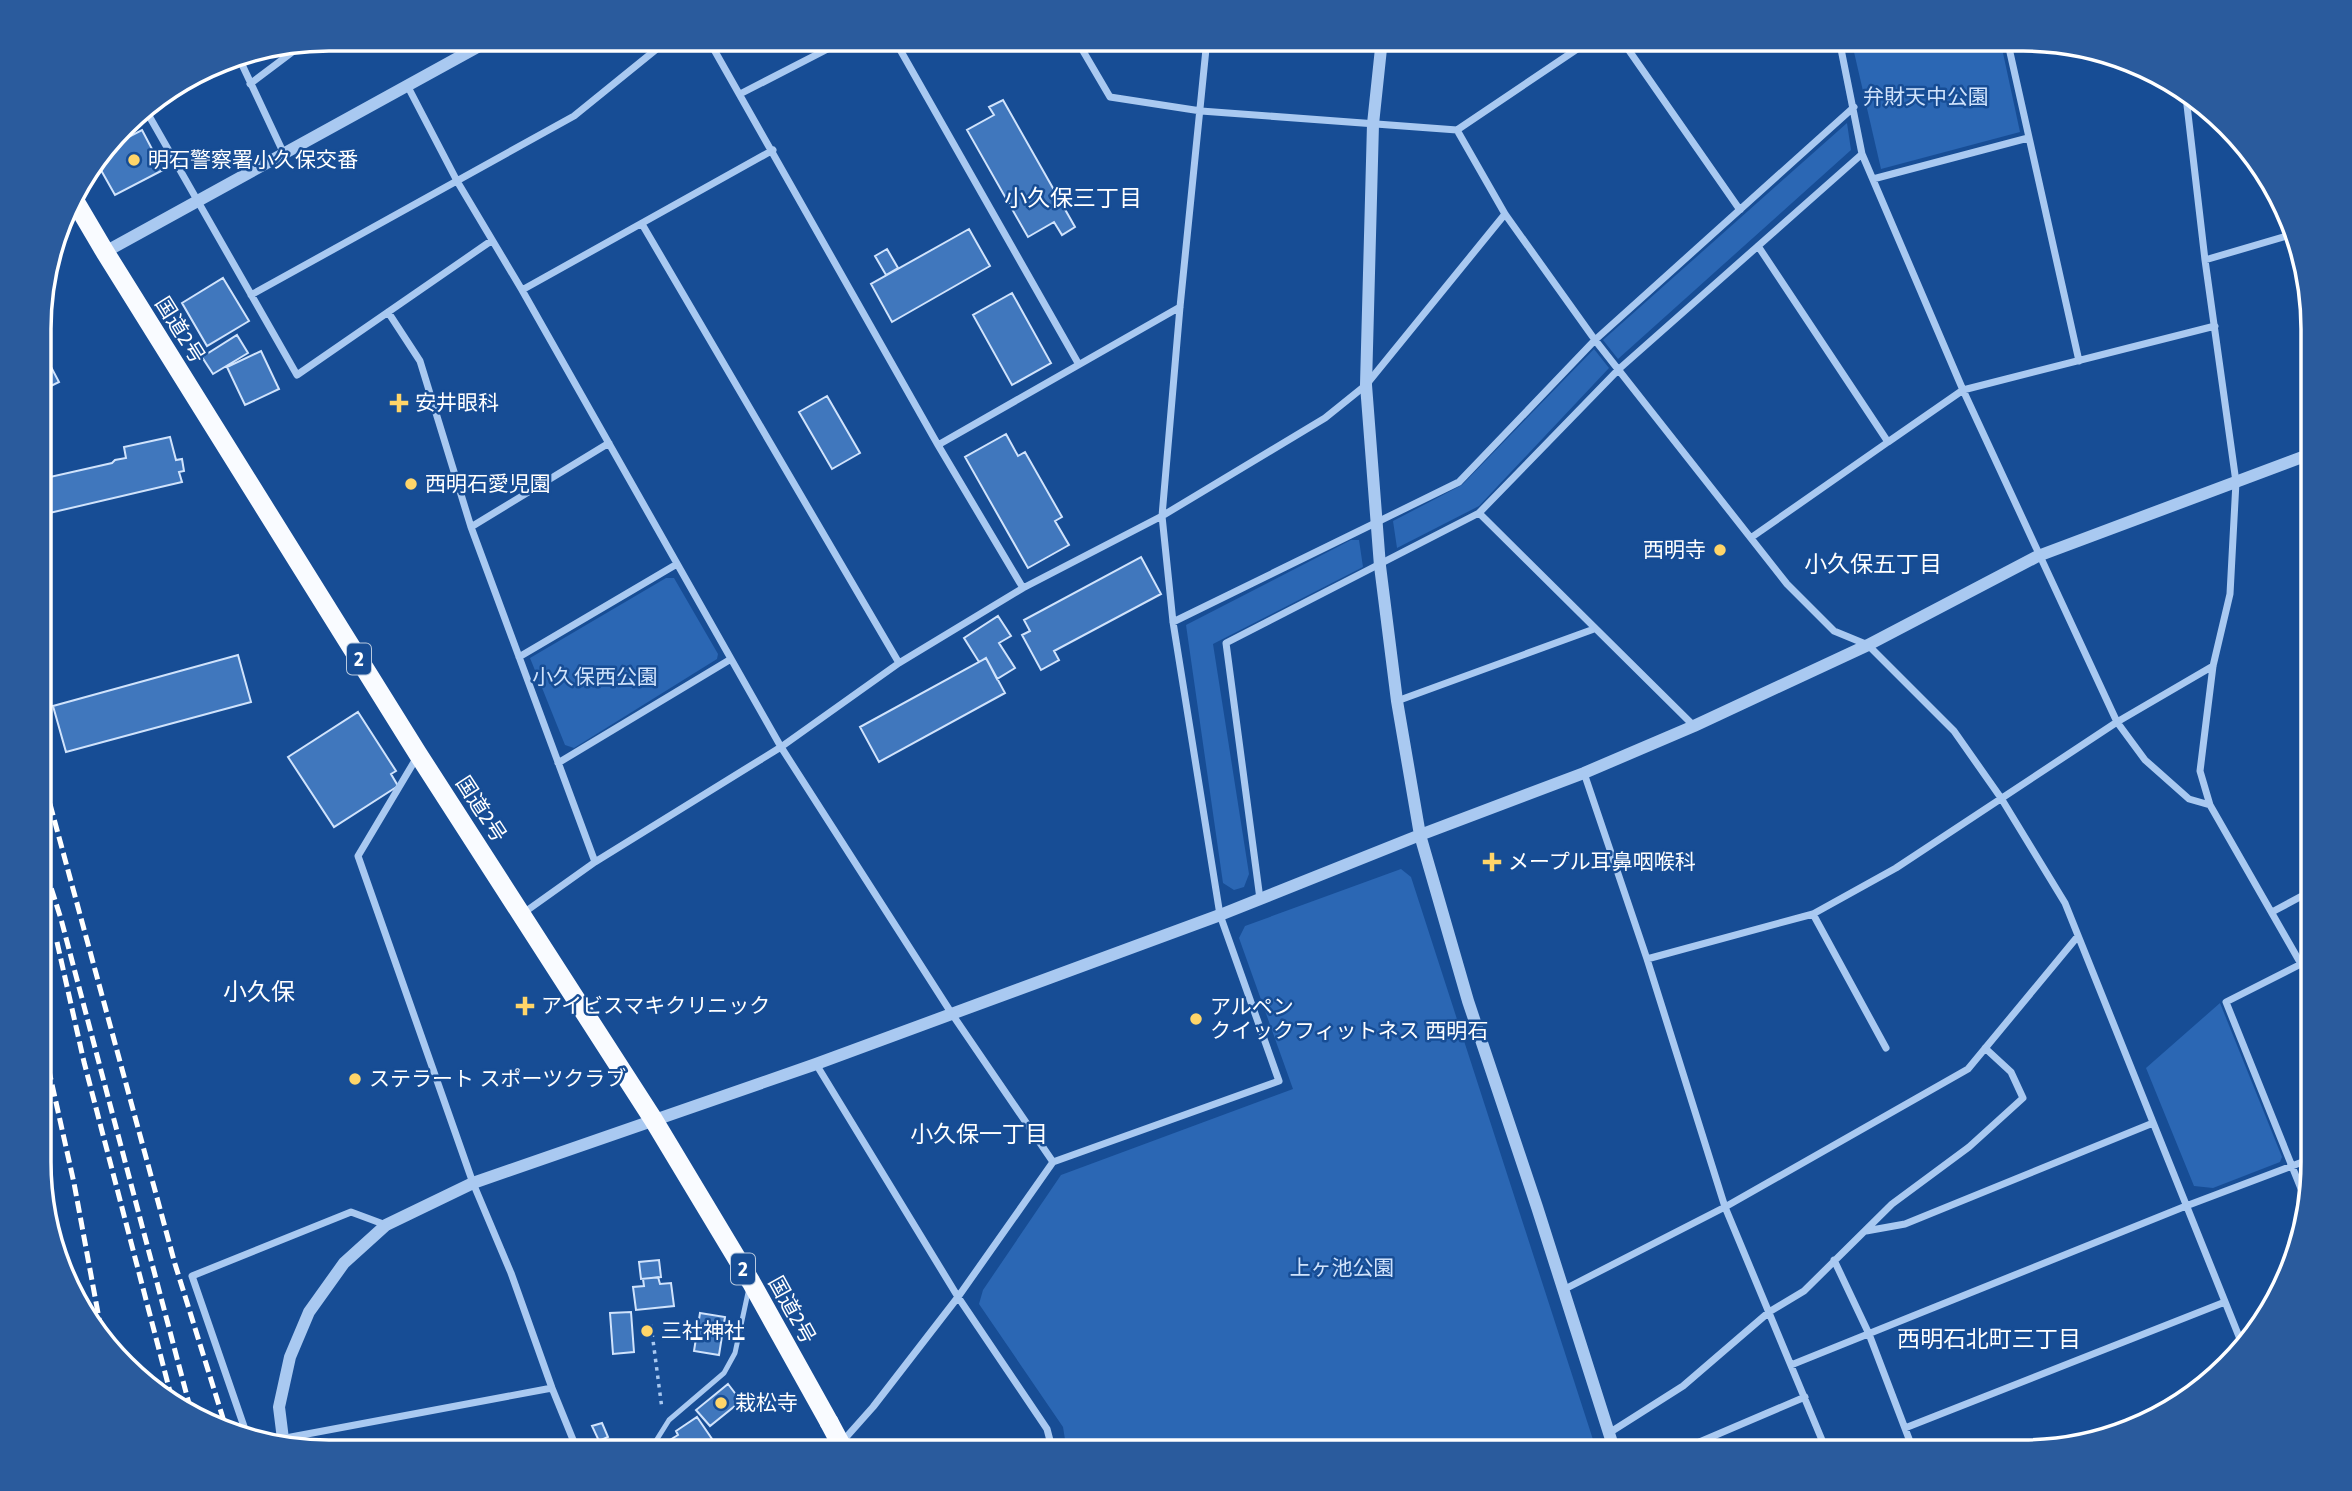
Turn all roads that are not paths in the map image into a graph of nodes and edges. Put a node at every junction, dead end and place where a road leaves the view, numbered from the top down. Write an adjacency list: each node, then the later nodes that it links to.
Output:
1 (468, 51): 16 (street)
2 (653, 51): 29 (street)
3 (715, 51): 17 (street)
4 (822, 51): 17 (street)
5 (901, 51): 47 (street)
6 (1083, 51): 20 (street)
7 (1206, 51): 20 (street)
8 (1381, 51): 22 (street)
9 (1572, 51): 23 (street)
10 (1630, 51): 32 (street)
11 (1842, 51): 19 (street)
12 (2010, 51): 24 (street)
13 (291, 53): 15 (street)
14 (242, 64): 15 (street)
15 (250, 84): 26 (street)
16 (407, 85): 26 (street); 29 (street)
17 (740, 94): 25 (street)
18 (2187, 104): 39 (street)
19 (1854, 107): 27 (street); 32 (street)
20 (1201, 111): 22 (street); 42 (street)
21 (149, 116): 30 (street)
22 (1373, 124): 23 (street); 49 (street)
23 (1457, 130): 33 (street)
24 (2028, 138): 28 (street); 46 (street)
25 (773, 150): 34 (street); 53 (street)
26 (284, 153): 30 (street)
27 (1862, 154): 28 (street); 37 (street)
28 (1873, 179): 50 (street)
29 (457, 181): 36 (street); 41 (street)
30 (197, 202): 38 (street); 41 (street)
31 (79, 207): 38 (highway, 国道2号 / 2)
32 (1740, 210): 45 (street)
33 (1506, 214): 45 (street); 49 (street)
34 (642, 224): 40 (street); 70 (street)
35 (2286, 235): 39 (street)
36 (491, 241): 40 (street); 43 (street)
37 (1758, 246): 48 (street); 51 (street)
38 (105, 252): 76 (highway, 国道2号 / 2)
39 (2205, 260): 44 (street)
40 (522, 290): 52 (street)
41 (251, 295): 43 (street)
42 (1180, 307): 47 (street); 57 (street)
43 (388, 312): 59 (street)
44 (2215, 326): 46 (street); 55 (street)
45 (1595, 340): 48 (street); 58 (street)
46 (2079, 361): 50 (street)
47 (1079, 363): 53 (street)
48 (1619, 369): 56 (street); 60 (street)
49 (1366, 385): 57 (street); 58 (street)
50 (1963, 390): 51 (street); 61 (street)
51 (1888, 442): 60 (street)
52 (609, 443): 59 (street); 62 (street)
53 (938, 446): 64 (street)
54 (2301, 458): 55 (street)
55 (2236, 482): 61 (street); 71 (street)
56 (1479, 513): 63 (street); 66 (street)
57 (1161, 516): 64 (street); 65 (street)
58 (1376, 523): 63 (street); 65 (street)
59 (471, 527): 68 (street)
60 (1752, 537): 67 (street)
61 (2039, 556): 67 (street); 73 (street)
62 (677, 564): 68 (street); 69 (street)
63 (1380, 566): 72 (street); 84 (street)
64 (1023, 588): 70 (street)
65 (1173, 622): 88 (street)
66 (1594, 629): 72 (street); 74 (street)
67 (1868, 645): 74 (street); 79 (street)
68 (519, 657): 77 (street)
69 (731, 659): 75 (street); 77 (street)
70 (899, 663): 75 (street)
71 (2213, 666): 73 (street); 80 (street)
72 (1397, 701): 81 (street)
73 (2117, 722): 79 (street); 80 (street)
74 (1693, 726): 78 (street)
75 (781, 747): 82 (street); 92 (street)
76 (418, 754): 86 (highway, 国道2号 / 2); 101 (street)
77 (558, 762): 82 (street)
78 (1584, 773): 81 (street); 90 (street)
79 (2001, 797): 87 (street); 89 (street)
80 (2210, 805): 85 (street)
81 (1420, 835): 84 (street); 109 (street)
82 (595, 862): 86 (street)
83 (2301, 896): 85 (street)
84 (1260, 899): 88 (street)
85 (2272, 912): 91 (street)
86 (522, 914): 96 (highway, 国道2号 / 2)
87 (1813, 914): 90 (street); 93 (street)
88 (1220, 915): 92 (street); 98 (street)
89 (2078, 936): 94 (street); 97 (street)
90 (1647, 959): 104 (street)
91 (2301, 964): 100 (street)
92 (953, 1014): 95 (street); 98 (street)
93 (1886, 1048)
94 (1985, 1048): 104 (street); 106 (street)
95 (816, 1064): 96 (street); 110 (street)
96 (653, 1119): 101 (street); 108 (highway, 国道2号 / 2)
97 (2153, 1123): 103 (street); 106 (street)
98 (1053, 1162): 110 (street)
99 (2301, 1163): 100 (street)
100 (2292, 1166): 102 (street); 103 (street)
101 (473, 1183): 105 (street); 116 (street)
102 (2300, 1187)
103 (2186, 1206): 111 (street); 113 (street)
104 (1725, 1208): 109 (street); 112 (street)
105 (386, 1225): 118 (street); 121 (street)
106 (1865, 1231): 107 (street)
107 (1834, 1260): 112 (street); 113 (street)
108 (751, 1282): 124 (lane); 125 (highway, 国道2号 / 2, bridge)
109 (1563, 1290): 120 (street)
110 (958, 1297): 126 (street); 127 (street)
111 (2225, 1301): 114 (street); 119 (street)
112 (1769, 1312): 115 (street); 120 (street)
113 (1869, 1334): 115 (street); 119 (street)
114 (2239, 1337)
115 (1791, 1365): 117 (street)
116 (552, 1388): 122 (street); 123 (street)
117 (1805, 1397): 129 (street); 130 (street)
118 (244, 1427)
119 (1905, 1428): 131 (street)
120 (1608, 1433): 128 (street)
121 (282, 1436)
122 (302, 1439)
123 (573, 1440)
124 (656, 1440)
125 (839, 1440)
126 (843, 1440)
127 (1050, 1440)
128 (1611, 1440)
129 (1704, 1440)
130 (1822, 1440)
131 (1910, 1440)

